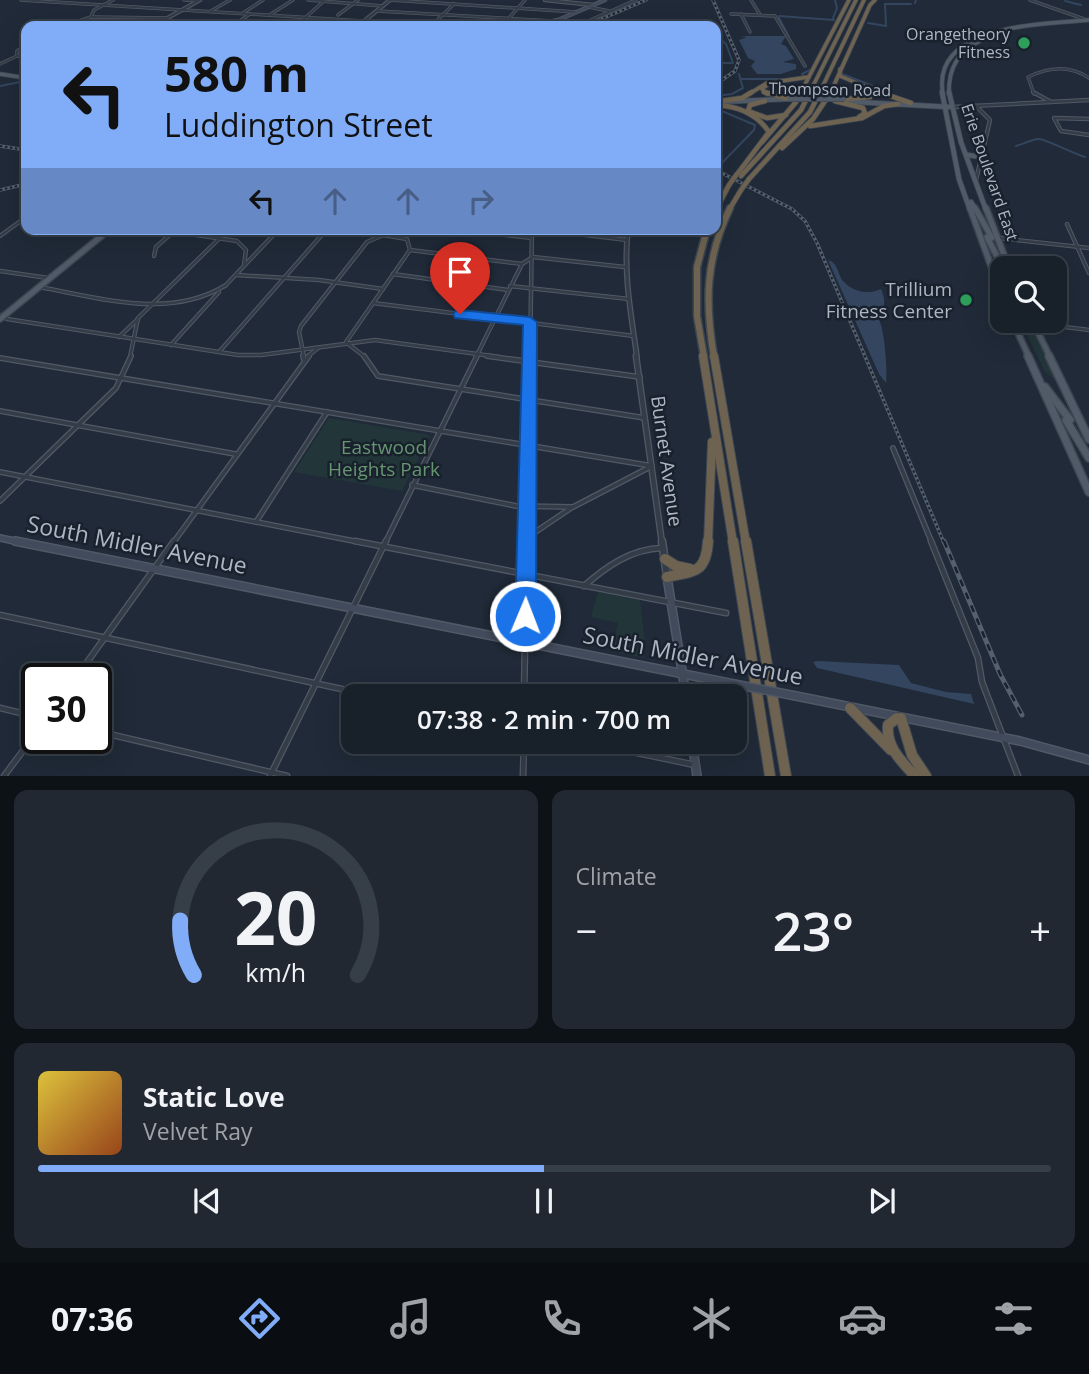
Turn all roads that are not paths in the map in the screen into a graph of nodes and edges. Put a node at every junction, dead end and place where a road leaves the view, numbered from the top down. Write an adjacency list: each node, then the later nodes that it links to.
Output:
1 (20, 0): 26 (street)
2 (113, 0): 26 (street)
3 (184, 0): 22 (street)
4 (230, 0): 32 (street)
5 (263, 0): 37 (street)
6 (293, 0): 42 (street)
7 (308, 0): 23 (street)
8 (358, 0): 24 (street)
9 (390, 0): 25 (street); 27 (street)
10 (461, 0): 25 (street)
11 (525, 0): 29 (street)
12 (545, 0): 13 (street)
13 (558, 0): 28 (street)
14 (604, 0): 28 (main road)
15 (635, 0): 36 (street)
16 (751, 0): 41 (street)
17 (849, 0): 69 (highway)
18 (856, 0): 31 (highway)
19 (864, 0): 63 (highway)
20 (875, 0): 67 (highway)
21 (1030, 0): 62 (street)
22 (199, 1): 30 (street)
23 (325, 1): 24 (street); 47 (street)
24 (353, 4): 27 (street); 43 (street)
25 (456, 4): 29 (street); 44 (street)
26 (104, 5): 30 (street); 45 (street)
27 (383, 6): 33 (street)
28 (591, 6): 35 (main road); 36 (street)
29 (518, 8): 35 (street); 48 (street)
30 (183, 9): 32 (street); 46 (street)
31 (851, 10): 69 (highway); 106 (highway)
32 (211, 11): 34 (street)
33 (377, 11): 44 (street); 57 (street)
34 (216, 12): 37 (street); 38 (street)
35 (576, 12): 60 (main road)
36 (611, 12): 61 (street)
37 (243, 13): 38 (street)
38 (250, 14): 42 (street); 54 (street)
39 (732, 14): 40 (street)
40 (741, 14): 41 (street); 64 (street)
41 (760, 14): 73 (street)
42 (269, 15): 47 (street)
43 (338, 15)
44 (443, 15): 48 (street); 58 (street)
45 (92, 17): 49 (street); 51 (street)
46 (167, 18): 49 (street); 53 (street)
47 (307, 18): 50 (street); 55 (street)
48 (508, 18): 59 (street); 60 (street)
49 (146, 19): 52 (street)
50 (335, 20): 56 (street)
51 (80, 21)
52 (142, 21)
53 (162, 21)
54 (240, 21)
55 (303, 21)
56 (350, 21)
57 (365, 21)
58 (436, 21)
59 (506, 21)
60 (555, 21)
61 (585, 21)
62 (1088, 21): 65 (main road, Erie Boulevard East); 66 (main road, Erie Boulevard East)
63 (854, 22): 67 (highway); 103 (highway)
64 (750, 32)
65 (994, 32): 66 (street); 95 (main road, Erie Boulevard East)
66 (999, 34): 95 (main road, Erie Boulevard East)
67 (850, 46): 74 (highway)
68 (21, 48): 70 (street)
69 (824, 48): 76 (highway)
70 (16, 56): 71 (street); 72 (street)
71 (21, 56)
72 (0, 64)
73 (805, 66)
74 (840, 69): 79 (highway); 90 (highway)
75 (0, 74): 77 (main road)
76 (812, 74): 80 (highway); 86 (highway)
77 (21, 77)
78 (1089, 78): 87 (street)
79 (830, 92): 81 (highway); 96 (highway)
80 (801, 94): 82 (highway); 97 (highway)
81 (844, 99): 82 (main road, Thompson Road, bridge); 90 (main road, Thompson Road)
82 (789, 100): 84 (main road, Thompson Road); 85 (main road, Thompson Road, bridge); 88 (main road, Thompson Road)
83 (1089, 100): 87 (street, Thompson Road)
84 (765, 101): 89 (main road, Thompson Road); 97 (highway)
85 (834, 101): 92 (main road, Thompson Road); 96 (highway)
86 (721, 102)
87 (1052, 102): 94 (street, Thompson Road)
88 (721, 103)
89 (721, 103)
90 (911, 103): 95 (main road, Thompson Road)
91 (721, 104): 102 (highway)
92 (898, 104): 93 (main road, Thompson Road); 100 (highway)
93 (918, 106): 95 (main road, Thompson Road); 98 (main road)
94 (976, 106): 95 (street, Thompson Road); 105 (street)
95 (948, 107): 98 (main road, Erie Boulevard East); 104 (main road, Erie Boulevard East)
96 (822, 108): 100 (highway)
97 (792, 110): 102 (highway)
98 (947, 115): 109 (main road, Erie Boulevard East)
99 (1089, 119): 101 (street)
100 (807, 128): 103 (highway)
101 (1089, 135)
102 (762, 142): 106 (highway)
103 (774, 153): 108 (highway, bridge)
104 (967, 155): 105 (main road); 107 (main road, Erie Boulevard East)
105 (982, 157): 107 (street)
106 (739, 175): 108 (highway, bridge)
107 (976, 180): 129 (main road, Erie Boulevard East)
108 (734, 187): 110 (highway); 113 (highway)
109 (963, 189): 129 (main road); 129 (main road, Erie Boulevard East)
110 (721, 200)
111 (21, 221): 126 (street)
112 (1067, 224): 132 (street)
113 (721, 226)
114 (103, 235): 149 (main road)
115 (170, 235): 137 (street)
116 (201, 235): 128 (street)
117 (222, 235): 128 (street)
118 (273, 235): 136 (street)
119 (322, 235): 150 (street)
120 (505, 235): 130 (street)
121 (532, 235): 130 (street)
122 (585, 235): 131 (street)
123 (627, 235): 131 (street, Burnet Avenue)
124 (705, 235): 190 (highway)
125 (718, 235): 254 (highway)
126 (0, 236)
127 (395, 236): 134 (street); 151 (street)
128 (220, 237): 135 (street); 161 (street)
129 (989, 237): 132 (street); 138 (main road, Erie Boulevard East); 139 (main road); 140 (main road, Erie Boulevard East)
130 (531, 238): 141 (street)
131 (627, 240): 144 (street, Burnet Avenue)
132 (1077, 247): 133 (street); 146 (street)
133 (1089, 248)
134 (410, 250): 142 (street); 147 (street)
135 (246, 253): 136 (street); 143 (street)
136 (256, 253): 143 (street)
137 (154, 256)
138 (993, 256)
139 (998, 256)
140 (1001, 256)
141 (530, 258): 142 (street); 144 (street); 154 (street)
142 (522, 264): 155 (street)
143 (244, 265): 148 (street)
144 (625, 267): 158 (street, Burnet Avenue)
145 (0, 271): 149 (street)
146 (1089, 273)
147 (393, 274): 155 (street); 156 (street)
148 (236, 275): 150 (street); 152 (street)
149 (50, 279): 153 (main road)
150 (285, 279): 151 (street); 177 (street)
151 (335, 282): 156 (street); 176 (street)
152 (226, 285): 157 (street); 159 (street)
153 (40, 287): 161 (street); 162 (main road)
154 (530, 287): 155 (street); 158 (street); 165 (street)
155 (509, 288): 164 (street)
156 (383, 289): 160 (street)
157 (203, 298): 159 (street); 161 (street)
158 (629, 299): 170 (street, Burnet Avenue)
159 (209, 303): 174 (street)
160 (373, 303): 164 (street); 173 (street)
161 (153, 304): 163 (street)
162 (1, 317): 171 (street)
163 (138, 318): 171 (street); 172 (street)
164 (494, 318): 165 (street); 178 (street)
165 (530, 322): 170 (street); 181 (street)
166 (1067, 327): 167 (street)
167 (1089, 330)
168 (1018, 333): 184 (main road)
169 (1038, 333): 194 (main road)
170 (634, 336): 182 (street, Burnet Avenue)
171 (119, 337): 172 (street)
172 (134, 339): 174 (street); 183 (street)
173 (346, 342): 175 (street); 178 (street); 185 (street)
174 (171, 345): 177 (street)
175 (319, 346): 176 (street); 180 (street)
176 (301, 349): 177 (street); 180 (street)
177 (219, 352)
178 (476, 354): 181 (street); 185 (street)
179 (0, 358): 183 (street)
180 (304, 360): 187 (street)
181 (529, 361): 182 (street); 186 (street)
182 (640, 377): 191 (street, Burnet Avenue)
183 (122, 379): 187 (street); 195 (street)
184 (1039, 380): 192 (main road); 193 (main road)
185 (459, 390): 186 (street); 196 (street)
186 (529, 401): 191 (street); 198 (street)
187 (272, 404): 189 (street); 200 (street)
188 (0, 411): 195 (street)
189 (327, 412): 196 (street); 211 (street)
190 (712, 417): 218 (highway); 253 (highway)
191 (645, 418): 202 (street, Burnet Avenue)
192 (1056, 418): 193 (street); 206 (main road)
193 (1068, 420): 194 (street); 201 (main road)
194 (1080, 421): 197 (main road)
195 (79, 425): 200 (street); 204 (street)
196 (439, 431): 198 (street); 205 (street)
197 (1089, 439)
198 (529, 446): 202 (street); 208 (street)
199 (893, 448): 240 (street)
200 (237, 454): 210 (street)
201 (1089, 458)
202 (652, 466): 209 (street); 215 (street, Burnet Avenue)
203 (0, 472): 204 (street)
204 (24, 477): 207 (street); 210 (street)
205 (412, 485): 208 (street); 214 (street)
206 (1089, 492)
207 (0, 501)
208 (528, 507): 209 (street); 213 (street)
209 (573, 507): 213 (street)
210 (197, 510): 211 (street); 217 (street)
211 (256, 522): 214 (street)
212 (0, 538): 217 (main road, South Midler Avenue)
213 (527, 538): 219 (street)
214 (383, 547): 219 (street); 223 (street)
215 (664, 548): 216 (street, Burnet Avenue); 221 (street)
216 (665, 559): 218 (highway); 220 (street, Burnet Avenue)
217 (153, 568): 223 (main road, South Midler Avenue); 226 (street)
218 (698, 570): 220 (highway)
219 (526, 574): 221 (street); 227 (street)
220 (667, 576): 222 (main road, Burnet Avenue)
221 (584, 586): 222 (street)
222 (672, 602): 224 (street); 229 (main road, Burnet Avenue)
223 (352, 608): 227 (main road, South Midler Avenue); 230 (street)
224 (726, 613)
225 (0, 615): 226 (street)
226 (104, 638): 228 (street); 230 (street)
227 (525, 642): 229 (main road, South Midler Avenue); 231 (street)
228 (86, 663)
229 (683, 674): 232 (main road, Burnet Avenue); 234 (main road, South Midler Avenue, bridge)
230 (315, 684): 233 (street); 248 (street)
231 (524, 684)
232 (684, 684)
233 (341, 689)
234 (796, 696): 235 (main road, South Midler Avenue)
235 (850, 708): 238 (main road, South Midler Avenue); 245 (highway)
236 (0, 709): 237 (street)
237 (21, 714)
238 (899, 718): 240 (main road, South Midler Avenue); 245 (highway); 256 (highway)
239 (112, 735): 248 (street)
240 (1004, 737): 246 (main road, South Midler Avenue); 257 (street)
241 (21, 754): 249 (street)
242 (524, 754): 251 (street)
243 (642, 754): 247 (street)
244 (694, 754): 247 (main road)
245 (899, 759): 255 (highway)
246 (1089, 760)
247 (695, 765): 252 (main road)
248 (271, 774): 250 (street)
249 (5, 775)
250 (287, 775)
251 (523, 775)
252 (697, 775)
253 (770, 775)
254 (786, 775)
255 (915, 775)
256 (926, 775)
257 (1018, 775)

